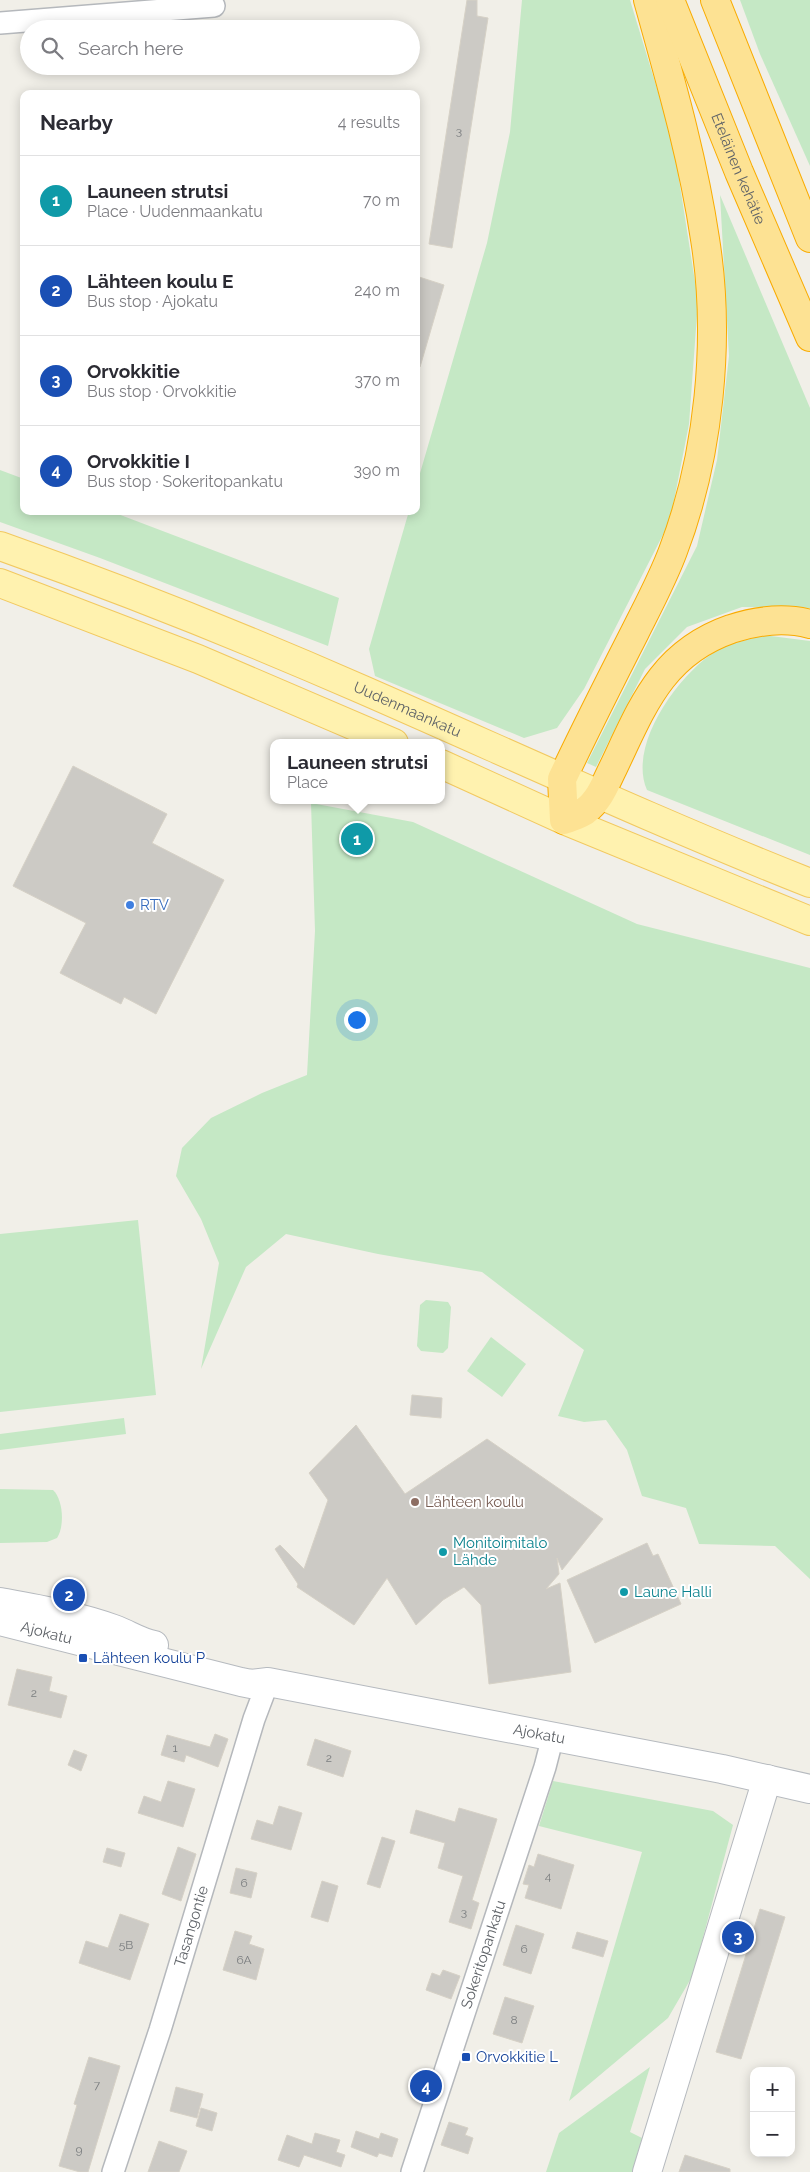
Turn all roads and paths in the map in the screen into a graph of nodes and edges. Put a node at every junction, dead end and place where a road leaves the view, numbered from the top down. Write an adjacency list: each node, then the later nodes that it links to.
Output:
1 (648, 0): 17 (highway)
2 (670, 0): 11 (highway, Eteläinen kehätie)
3 (715, 0): 10 (highway)
4 (730, 0): 9 (highway)
5 (214, 6): 6 (street)
6 (38, 20)
7 (20, 21): 8 (street)
8 (0, 23)
9 (810, 193)
10 (810, 238)
11 (810, 337)
12 (0, 546): 17 (main road, Uudenmaankatu)
13 (0, 584): 15 (main road)
14 (810, 624): 18 (highway)
15 (385, 739)
16 (445, 766): 19 (main road)
17 (562, 779): 18 (main road, Uudenmaankatu); 19 (highway)
18 (600, 796): 19 (highway); 20 (main road, Uudenmaankatu)
19 (564, 820): 21 (main road)
20 (810, 883)
21 (810, 921)
22 (2, 1615): 23 (street, Ajokatu)
23 (268, 1682): 24 (street, Ajokatu); 27 (street, Tasangontie)
24 (553, 1736): 25 (street, Ajokatu); 28 (street, Sokeritopankatu)
25 (767, 1779): 26 (street, Ajokatu); 29 (street)
26 (810, 1789)
27 (113, 2172)
28 (412, 2172)
29 (647, 2172)

